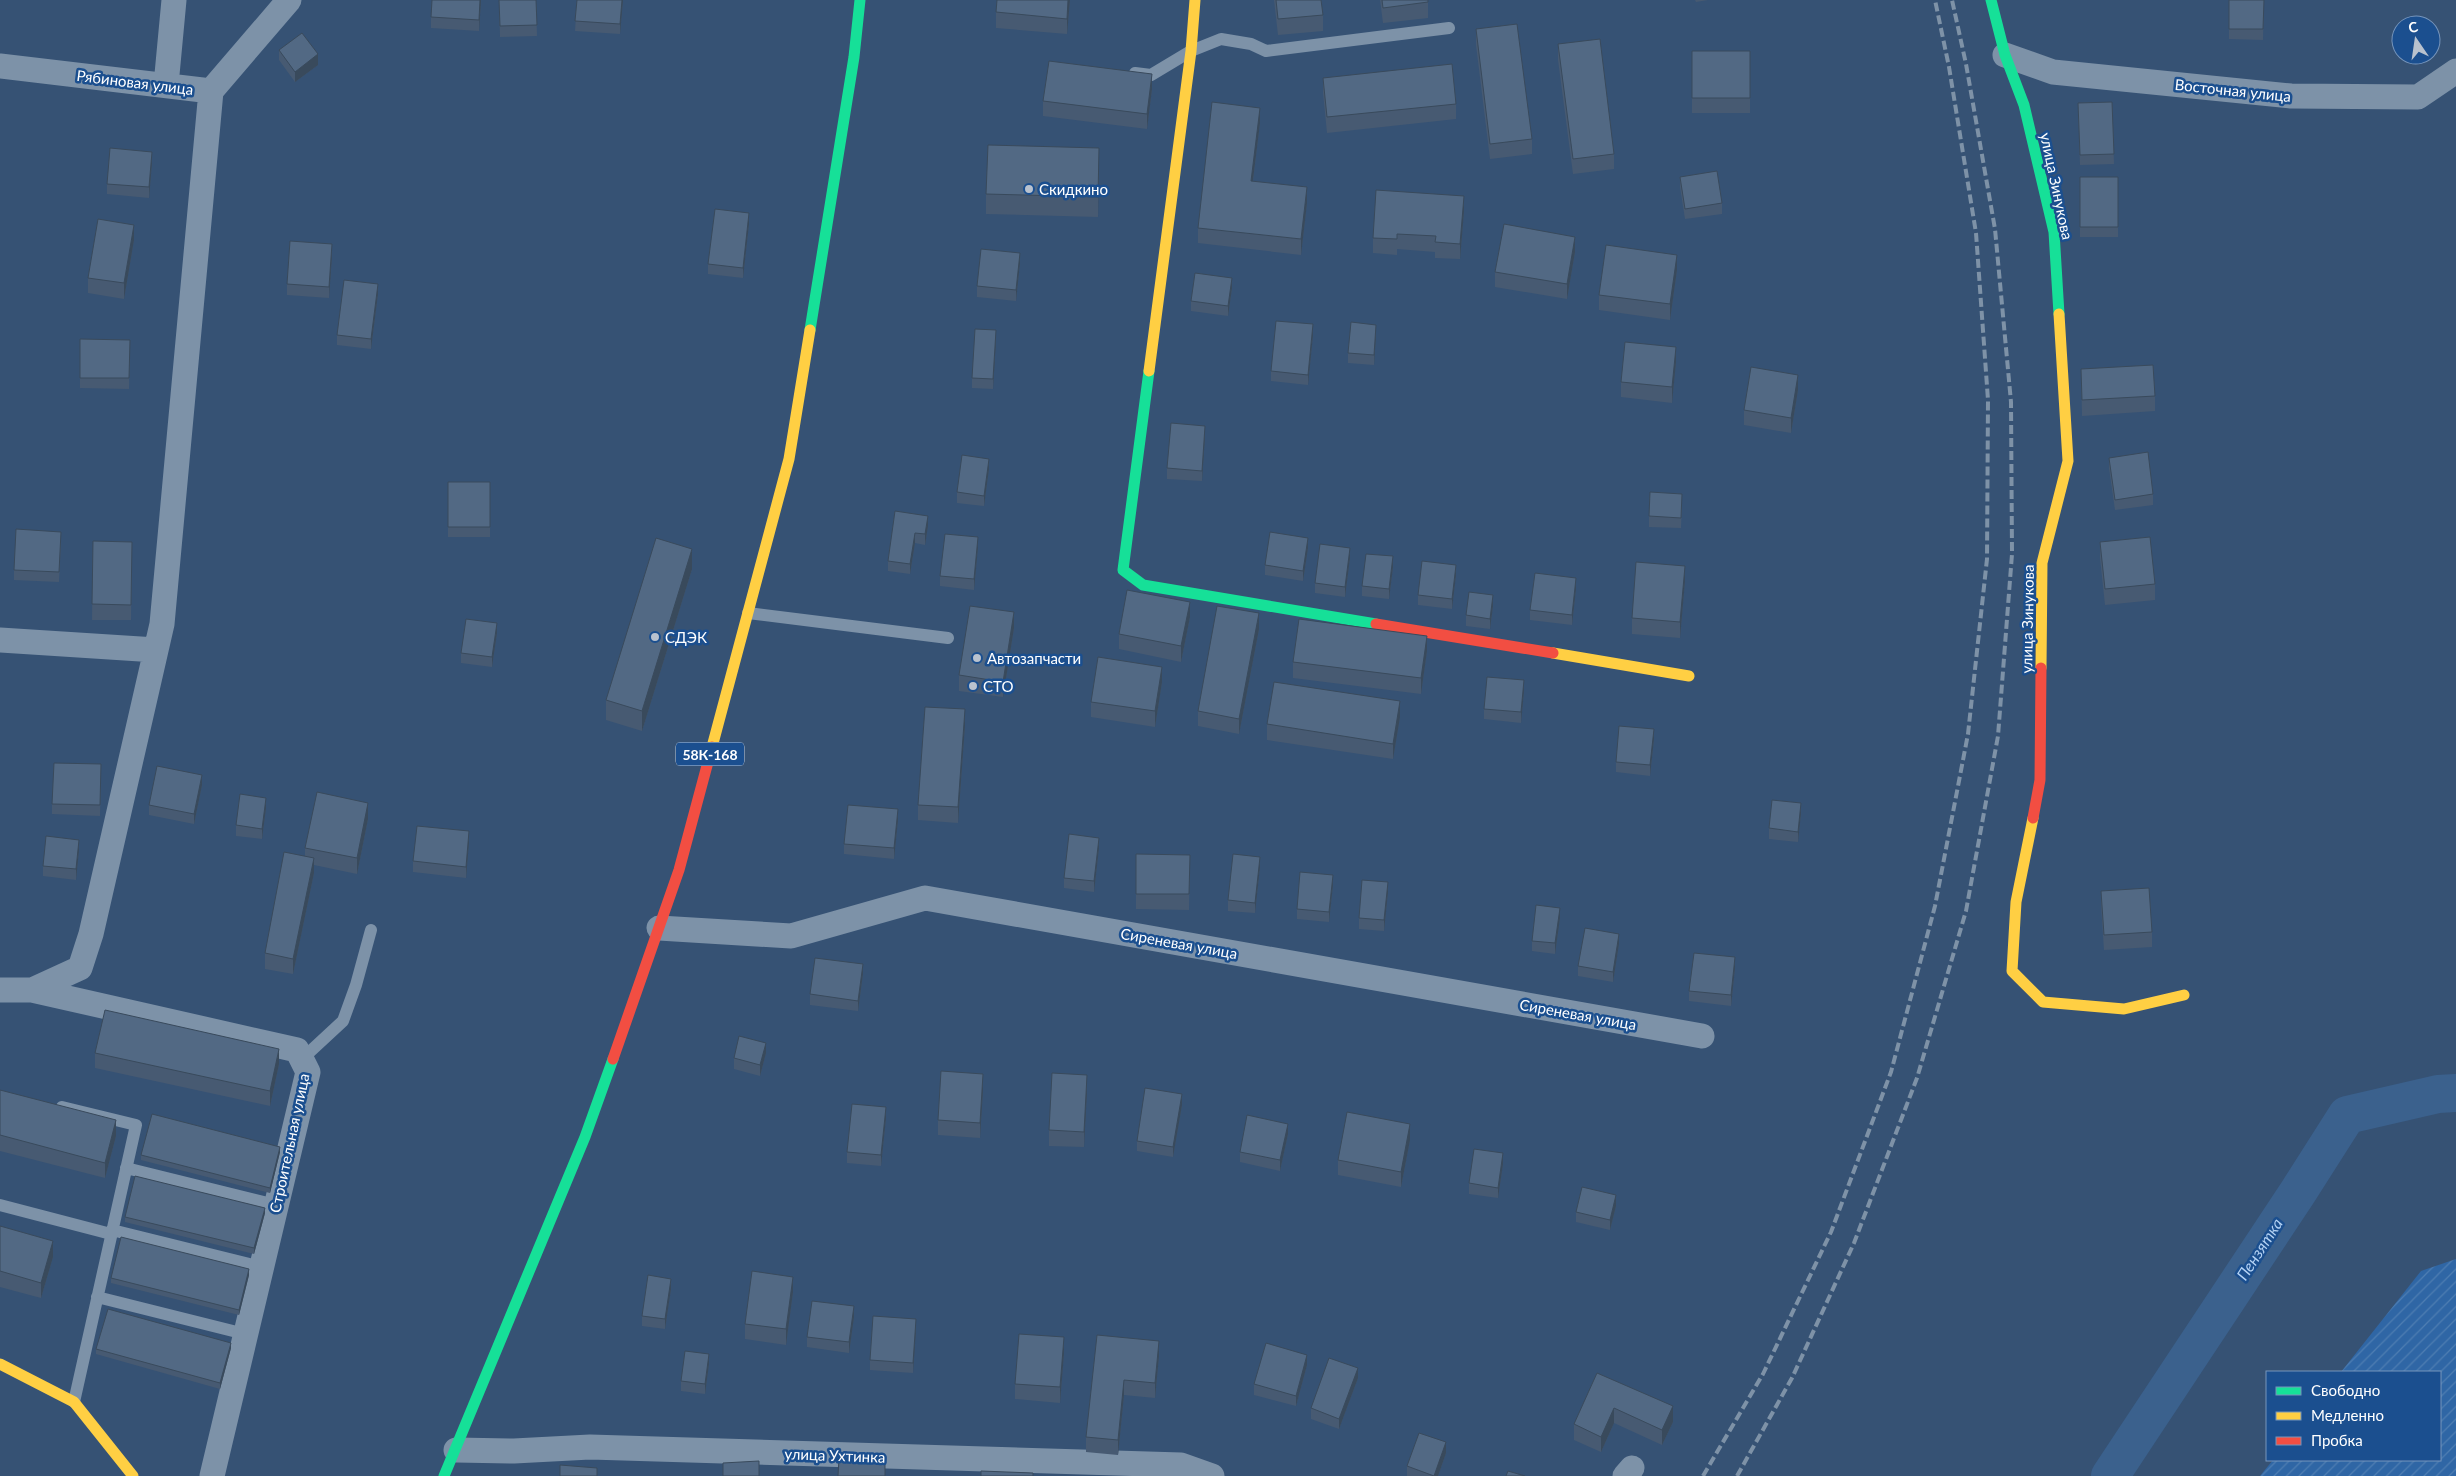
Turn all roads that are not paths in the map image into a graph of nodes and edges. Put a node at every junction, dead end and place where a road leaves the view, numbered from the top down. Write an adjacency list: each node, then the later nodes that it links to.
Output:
1 (174, 0): 12 (street)
2 (289, 0): 13 (street, Рябиновая улица)
3 (860, 0): 14 (street, 58К-168)
4 (1195, 0): 7 (street)
5 (1991, 0): 8 (street, улица Зинукова)
6 (1449, 28): 7 (lane)
7 (1191, 51): 11 (lane); 18 (street)
8 (2005, 55): 10 (street, Восточная улица); 23 (street, улица Зинукова)
9 (0, 66): 12 (street, Рябиновая улица)
10 (2456, 71)
11 (1122, 72)
12 (166, 85): 13 (street, Рябиновая улица)
13 (211, 91): 17 (street)
14 (748, 613): 15 (lane); 19 (street, 58К-168)
15 (948, 638)
16 (0, 640): 17 (street)
17 (156, 650): 22 (street)
18 (1689, 676)
19 (659, 928): 24 (street, Сиреневая улица); 36 (street, 58К-168)
20 (371, 930): 25 (lane)
21 (0, 990): 22 (street, Строительная улица)
22 (32, 990): 25 (street, Строительная улица)
23 (2184, 995)
24 (1702, 1036)
25 (302, 1059): 29 (street, Строительная улица)
26 (48, 1103): 27 (lane)
27 (126, 1168): 29 (lane); 30 (lane)
28 (0, 1205): 30 (lane)
29 (276, 1206): 31 (street, Строительная улица)
30 (112, 1232): 31 (lane); 32 (lane)
31 (261, 1267): 33 (street, Строительная улица)
32 (97, 1297): 33 (lane); 35 (lane)
33 (246, 1334): 38 (street, Строительная улица)
34 (0, 1364): 35 (street)
35 (74, 1402): 37 (street)
36 (456, 1450): 39 (street, 58К-168); 40 (street, улица Ухтинка)
37 (133, 1476)
38 (212, 1476)
39 (444, 1476)
40 (1212, 1476)

